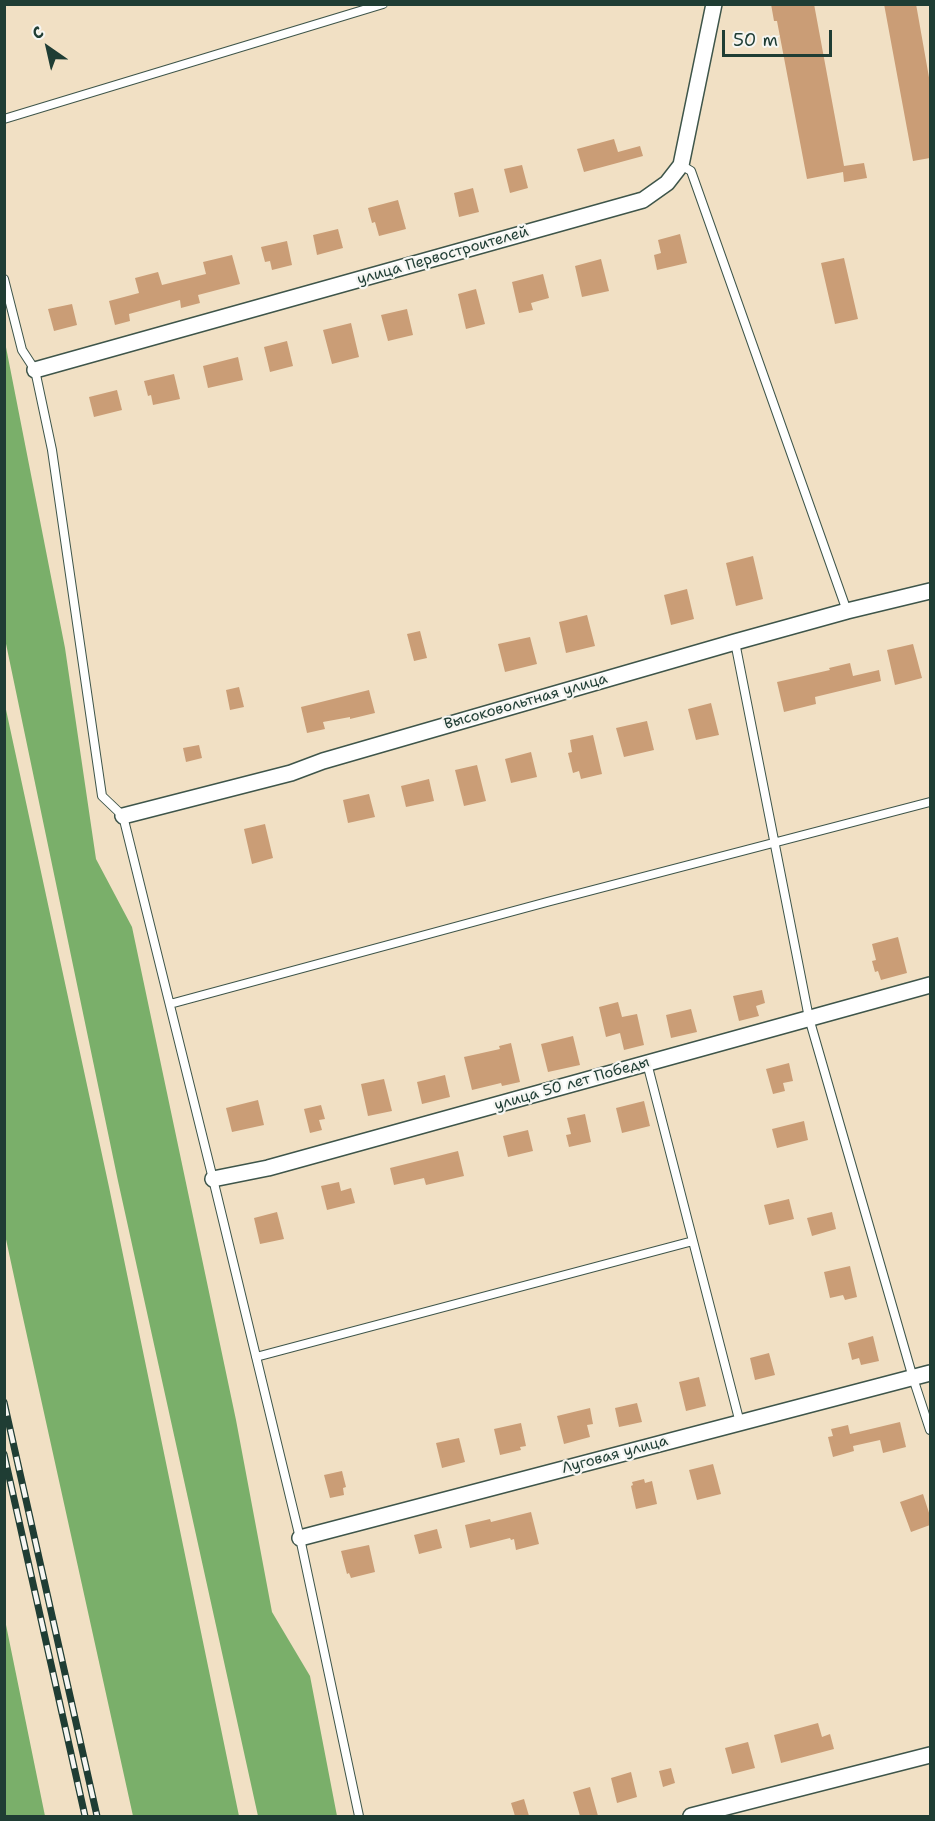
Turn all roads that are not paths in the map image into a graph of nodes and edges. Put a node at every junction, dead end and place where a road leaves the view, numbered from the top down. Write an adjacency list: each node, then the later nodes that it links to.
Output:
1 (384, 4): 3 (lane)
2 (714, 4): 4 (street, улица Первостроителей)
3 (4, 119)
4 (681, 165): 6 (street, улица Первостроителей); 8 (lane)
5 (4, 279): 6 (lane)
6 (35, 370): 11 (lane)
7 (930, 591): 8 (street, Высоковольтная улица)
8 (847, 611): 9 (street, Высоковольтная улица)
9 (735, 642): 11 (street, Высоковольтная улица); 12 (lane)
10 (930, 802): 12 (lane)
11 (123, 816): 14 (lane)
12 (775, 843): 14 (lane); 15 (lane)
13 (930, 985): 15 (street, улица 50 лет Победы)
14 (170, 1004): 17 (lane)
15 (809, 1018): 16 (street, улица 50 лет Победы); 21 (lane)
16 (647, 1063): 17 (street, улица 50 лет Победы); 18 (lane)
17 (213, 1179): 19 (lane)
18 (693, 1241): 19 (lane); 22 (lane)
19 (256, 1357): 24 (lane)
20 (930, 1373): 21 (street, Луговая улица)
21 (913, 1378): 22 (street, Луговая улица); 23 (lane)
22 (740, 1423): 24 (street, Луговая улица)
23 (930, 1430)
24 (300, 1538): 26 (lane)
25 (930, 1755): 27 (street)
26 (359, 1816)
27 (691, 1816)

